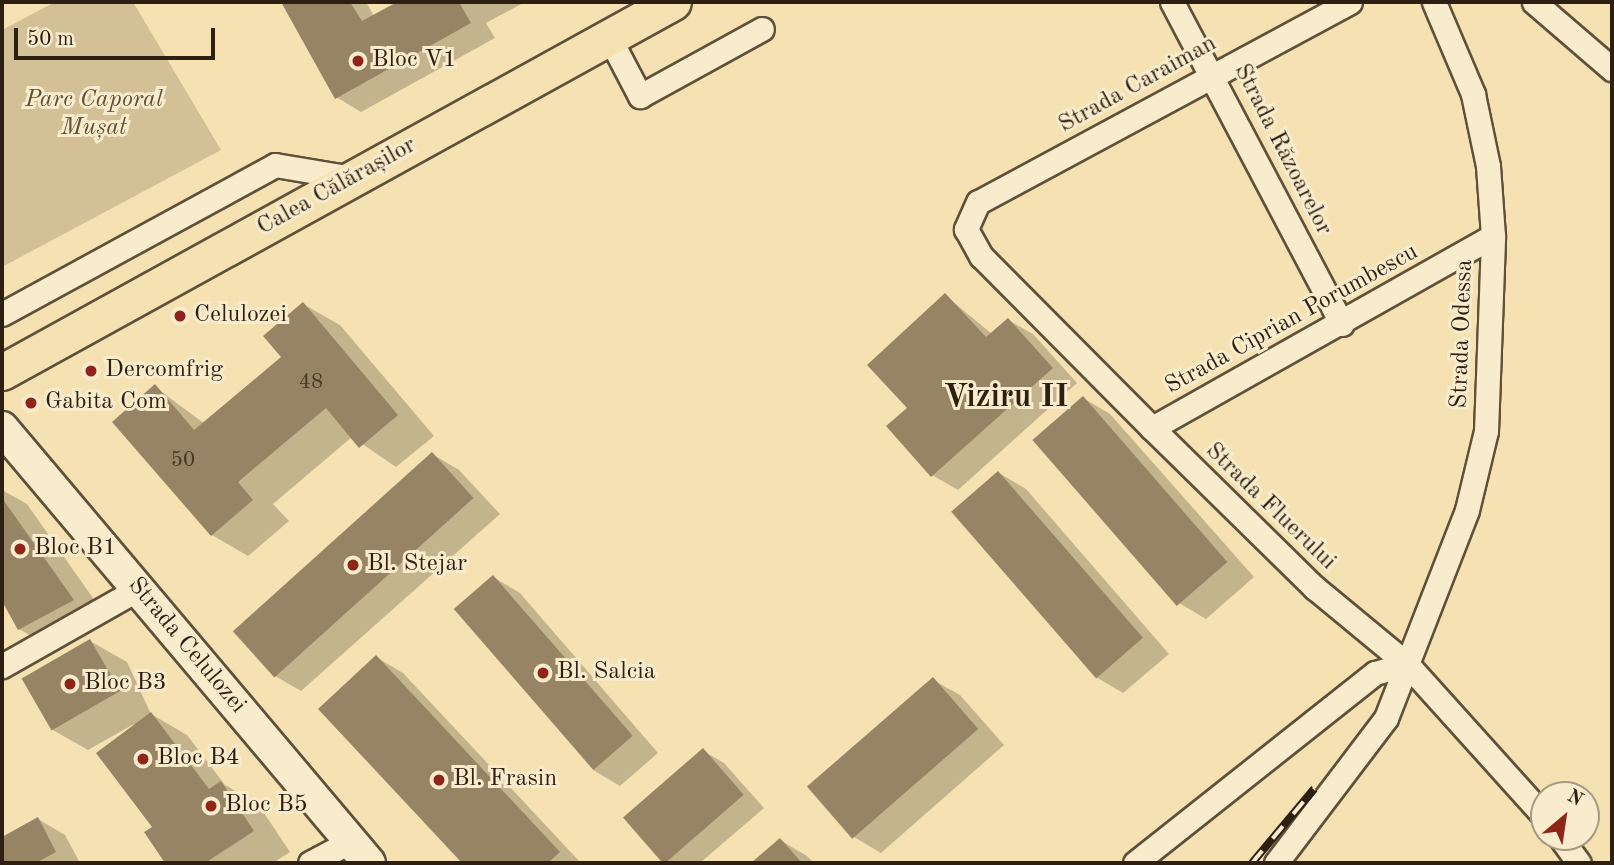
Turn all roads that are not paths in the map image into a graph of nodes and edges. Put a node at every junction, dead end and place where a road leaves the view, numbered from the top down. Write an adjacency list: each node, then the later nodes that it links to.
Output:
1 (1172, 2): 9 (street, Strada Răzoarelor)
2 (1350, 2): 9 (street, Strada Caraiman)
3 (1434, 2): 12 (street, Strada Odessa)
4 (1534, 2): 8 (street)
5 (661, 5): 7 (main road, Calea Călărașilor)
6 (762, 29): 7 (street)
7 (609, 37): 10 (main road, Calea Călărașilor)
8 (1612, 69)
9 (1213, 73): 11 (street, Strada Caraiman); 14 (street, Strada Răzoarelor)
10 (353, 178): 13 (street); 15 (main road, Calea Călărașilor)
11 (966, 229): 17 (street, Strada Fluerului)
12 (1493, 236): 14 (street, Strada Ciprian Porumbescu); 19 (street, Strada Odessa)
13 (2, 314)
14 (1342, 324): 17 (street, Strada Ciprian Porumbescu)
15 (2, 372)
16 (2, 428): 18 (street, Strada Celulozei)
17 (1152, 428): 19 (street, Strada Fluerului)
18 (138, 589): 20 (street); 22 (street, Strada Celulozei)
19 (1406, 664): 21 (street, Strada Fluerului); 24 (street); 25 (street, Strada Odessa)
20 (2, 666)
21 (1530, 801)
22 (360, 852): 23 (street)
23 (310, 863)
24 (1135, 863)
25 (1276, 863)

